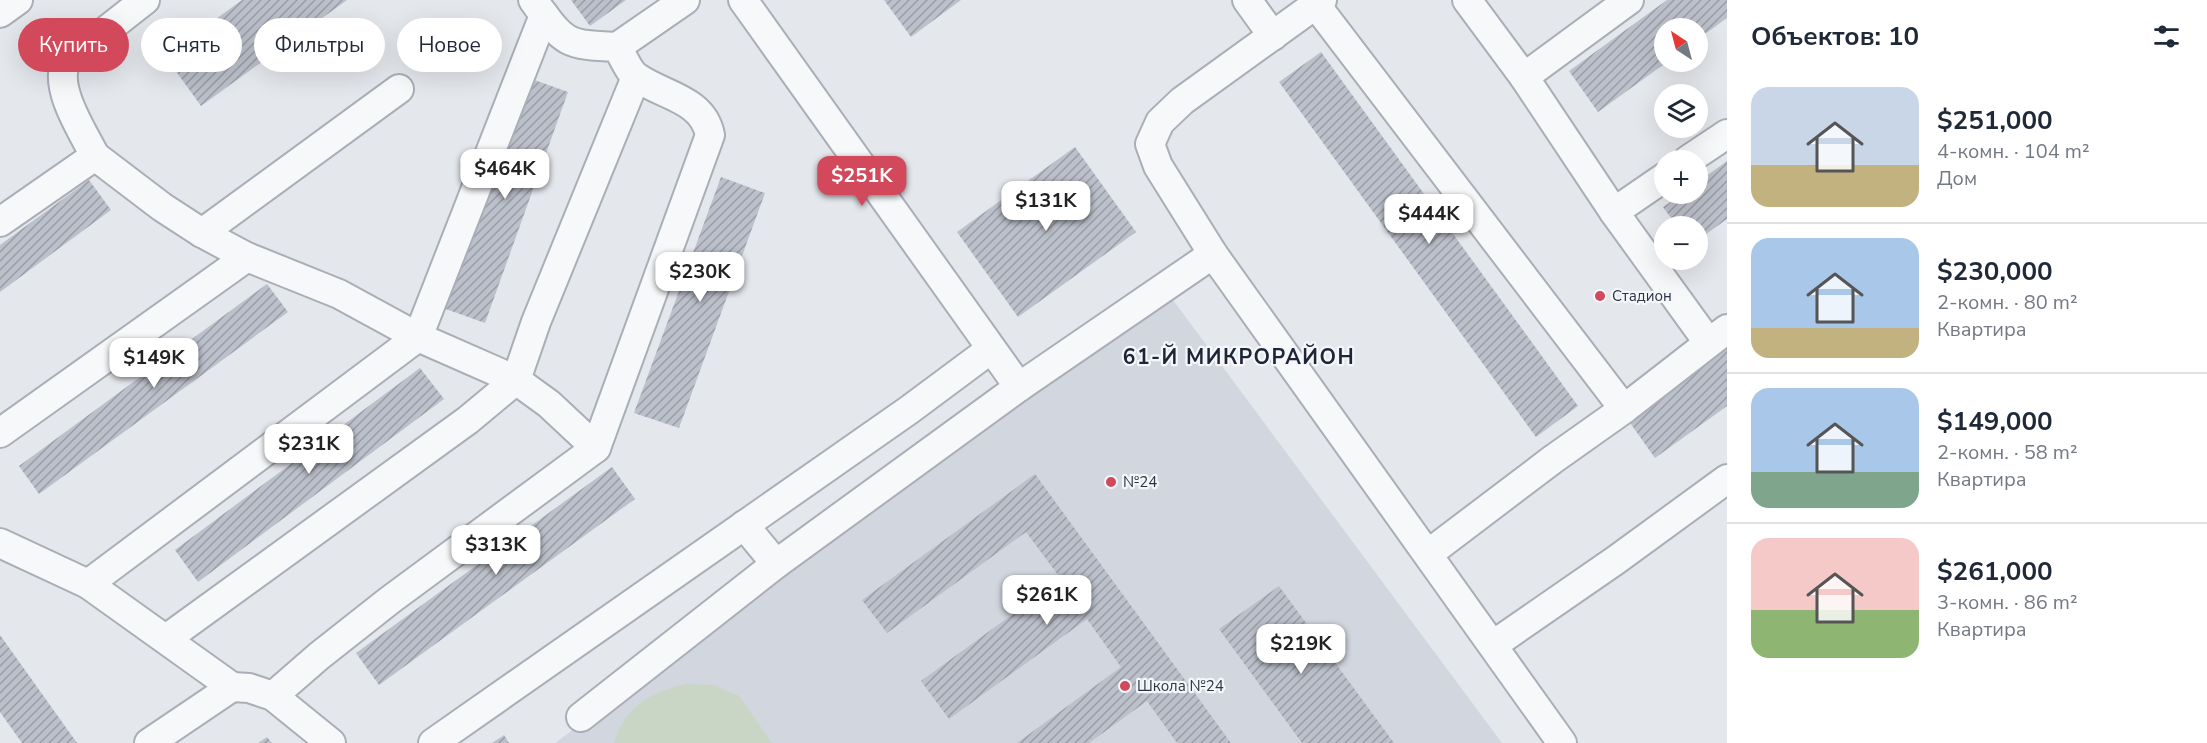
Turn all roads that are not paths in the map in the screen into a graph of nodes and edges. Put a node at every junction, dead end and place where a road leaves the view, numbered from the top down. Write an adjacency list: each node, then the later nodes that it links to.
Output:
1 (18, 0): 10 (street)
2 (145, 0): 18 (street)
3 (685, 0): 12 (street)
4 (743, 0): 27 (street)
5 (1246, 0): 11 (street)
6 (1467, 0): 14 (street)
7 (1629, 0): 14 (street)
8 (1319, 3): 11 (street); 30 (street)
9 (539, 8): 12 (street); 26 (street)
10 (0, 13)
11 (1273, 36): 23 (street)
12 (617, 47): 13 (street)
13 (636, 77): 28 (street); 32 (street)
14 (1524, 77): 20 (street)
15 (399, 89): 22 (street)
16 (1727, 134): 17 (street)
17 (1703, 150)
18 (95, 156): 21 (street); 22 (street)
19 (1654, 185): 20 (street)
20 (1614, 212): 25 (street)
21 (0, 222)
22 (202, 233): 24 (street)
23 (1213, 254): 29 (street); 36 (street)
24 (247, 257): 26 (street); 31 (street)
25 (1718, 336): 30 (street)
26 (418, 337): 28 (street); 38 (street)
27 (991, 349): 29 (street); 34 (street)
28 (516, 380): 32 (street); 39 (street)
29 (1018, 387): 37 (street)
30 (1624, 409): 36 (street)
31 (0, 433)
32 (596, 448): 42 (street)
33 (1727, 479): 40 (street)
34 (744, 525): 37 (street); 46 (street)
35 (0, 543): 38 (street)
36 (1428, 555): 40 (street)
37 (776, 564): 43 (street)
38 (88, 584): 39 (street)
39 (166, 639): 41 (street)
40 (1492, 645): 47 (street)
41 (232, 687): 42 (street); 44 (street)
42 (273, 696): 45 (street)
43 (581, 717)
44 (149, 743)
45 (331, 743)
46 (433, 743)
47 (1563, 743)

